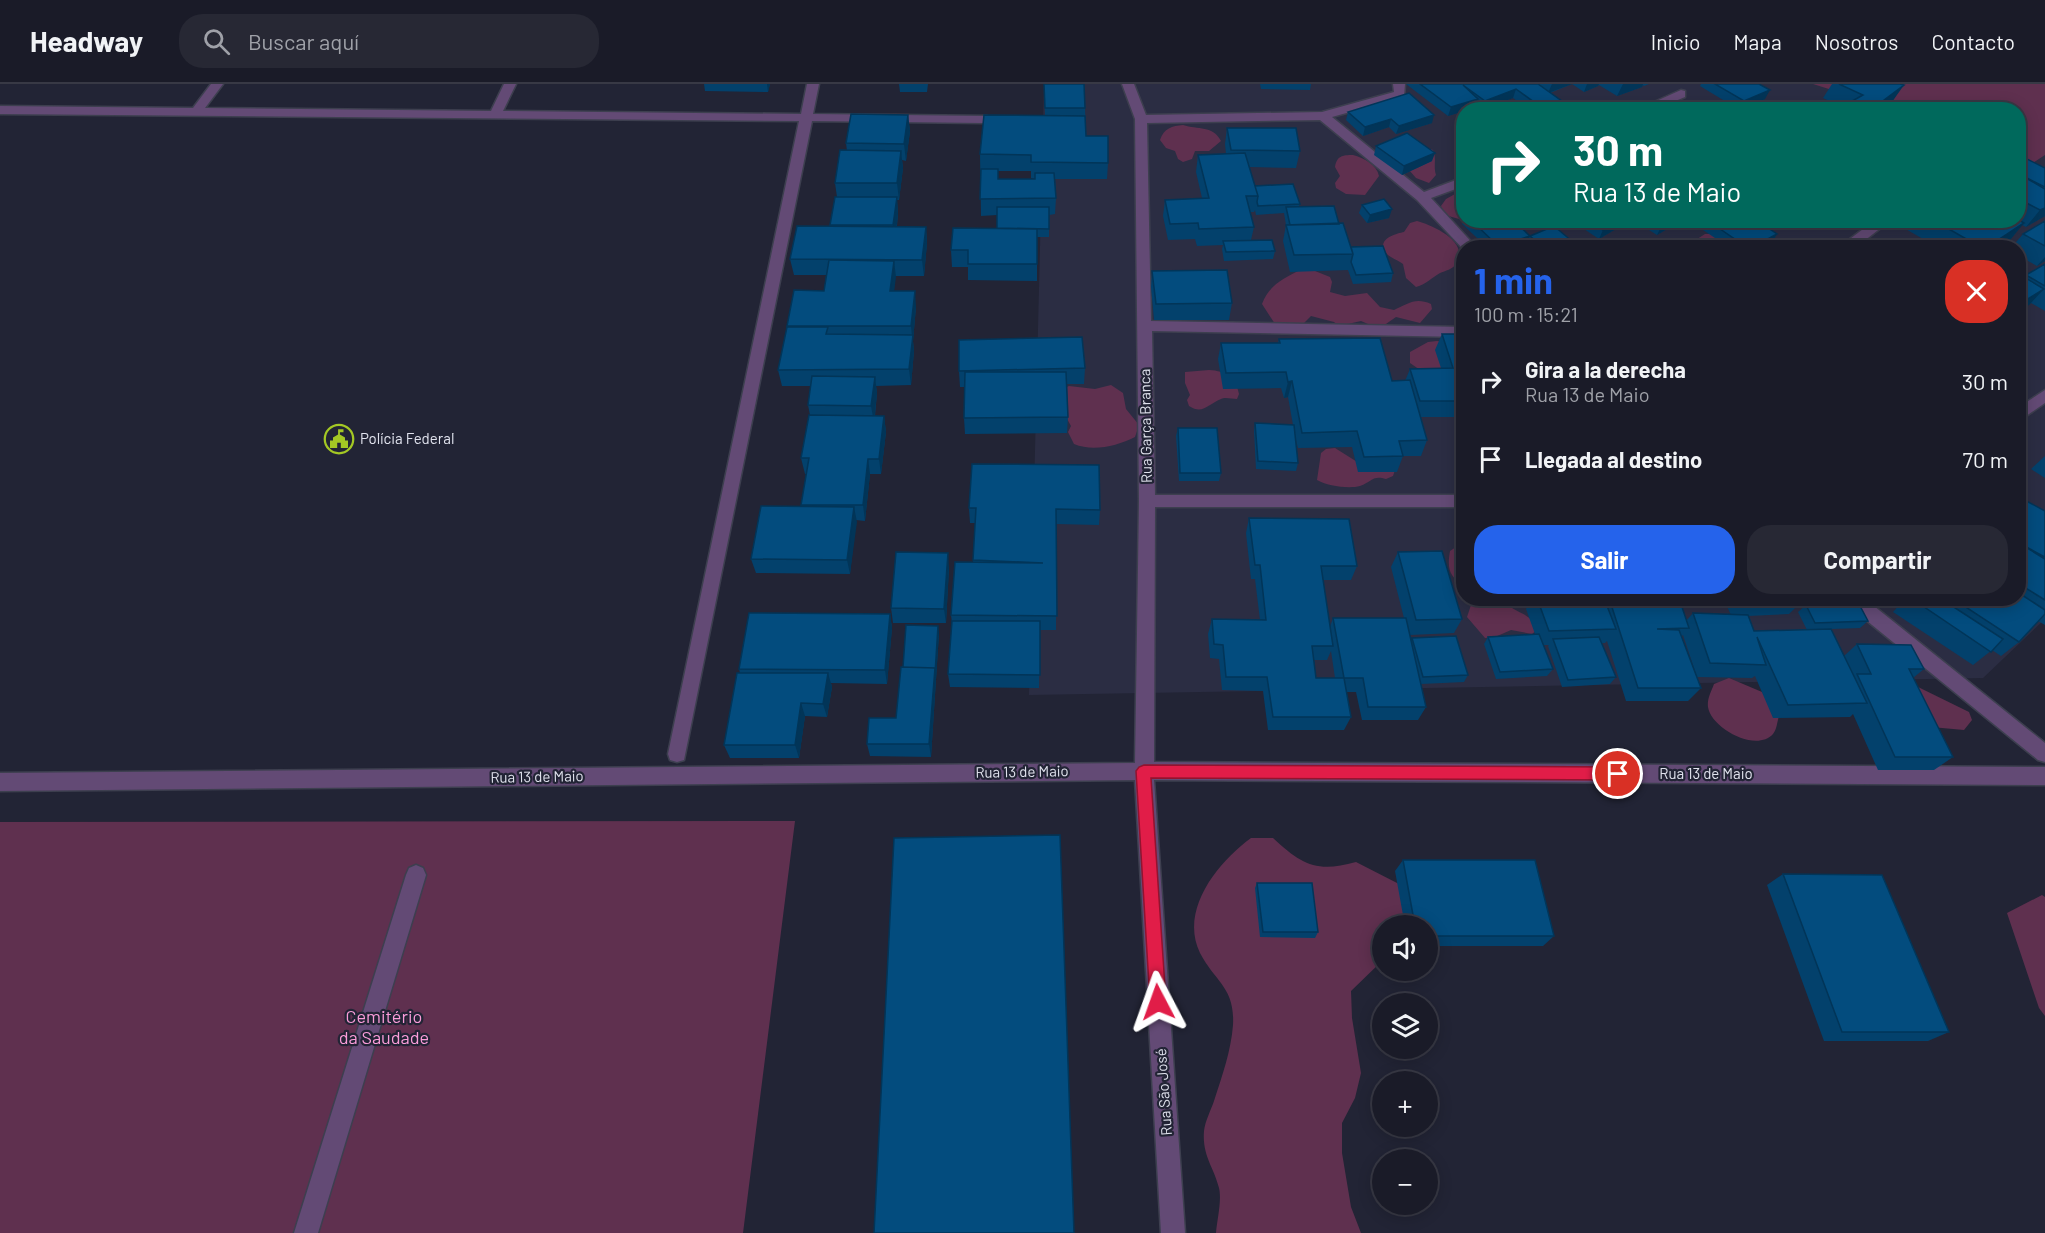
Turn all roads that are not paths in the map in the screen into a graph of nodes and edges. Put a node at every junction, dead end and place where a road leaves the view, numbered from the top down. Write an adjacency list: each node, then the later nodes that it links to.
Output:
1 (217, 84): 9 (street)
2 (510, 84): 10 (street)
3 (813, 84): 12 (street)
4 (1128, 84): 14 (street, Rua Garça Branca)
5 (1399, 84): 11 (street)
6 (1681, 94): 7 (street)
7 (1662, 102)
8 (0, 110): 9 (street)
9 (196, 112): 10 (street)
10 (495, 115): 12 (street)
11 (1323, 116): 14 (street); 16 (street)
12 (806, 118): 13 (street); 27 (street)
13 (983, 119)
14 (1141, 119): 20 (street, Rua Garça Branca)
15 (1456, 184): 16 (street)
16 (1422, 197): 18 (street)
17 (1874, 228): 19 (street)
18 (1462, 240)
19 (1856, 240)
20 (1144, 326): 21 (street); 24 (street, Rua Garça Branca)
21 (1456, 332)
22 (2045, 394): 23 (street)
23 (2026, 409)
24 (1147, 501): 25 (street); 29 (street, Rua Garça Branca)
25 (1456, 501)
26 (1861, 606): 28 (street)
27 (677, 754)
28 (2045, 754)
29 (1144, 771): 30 (street, Rua 13 de Maio); 31 (street, Rua 13 de Maio); 34 (street, Rua São José)
30 (2045, 776)
31 (0, 782)
32 (416, 875): 33 (street)
33 (306, 1233)
34 (1173, 1233)

